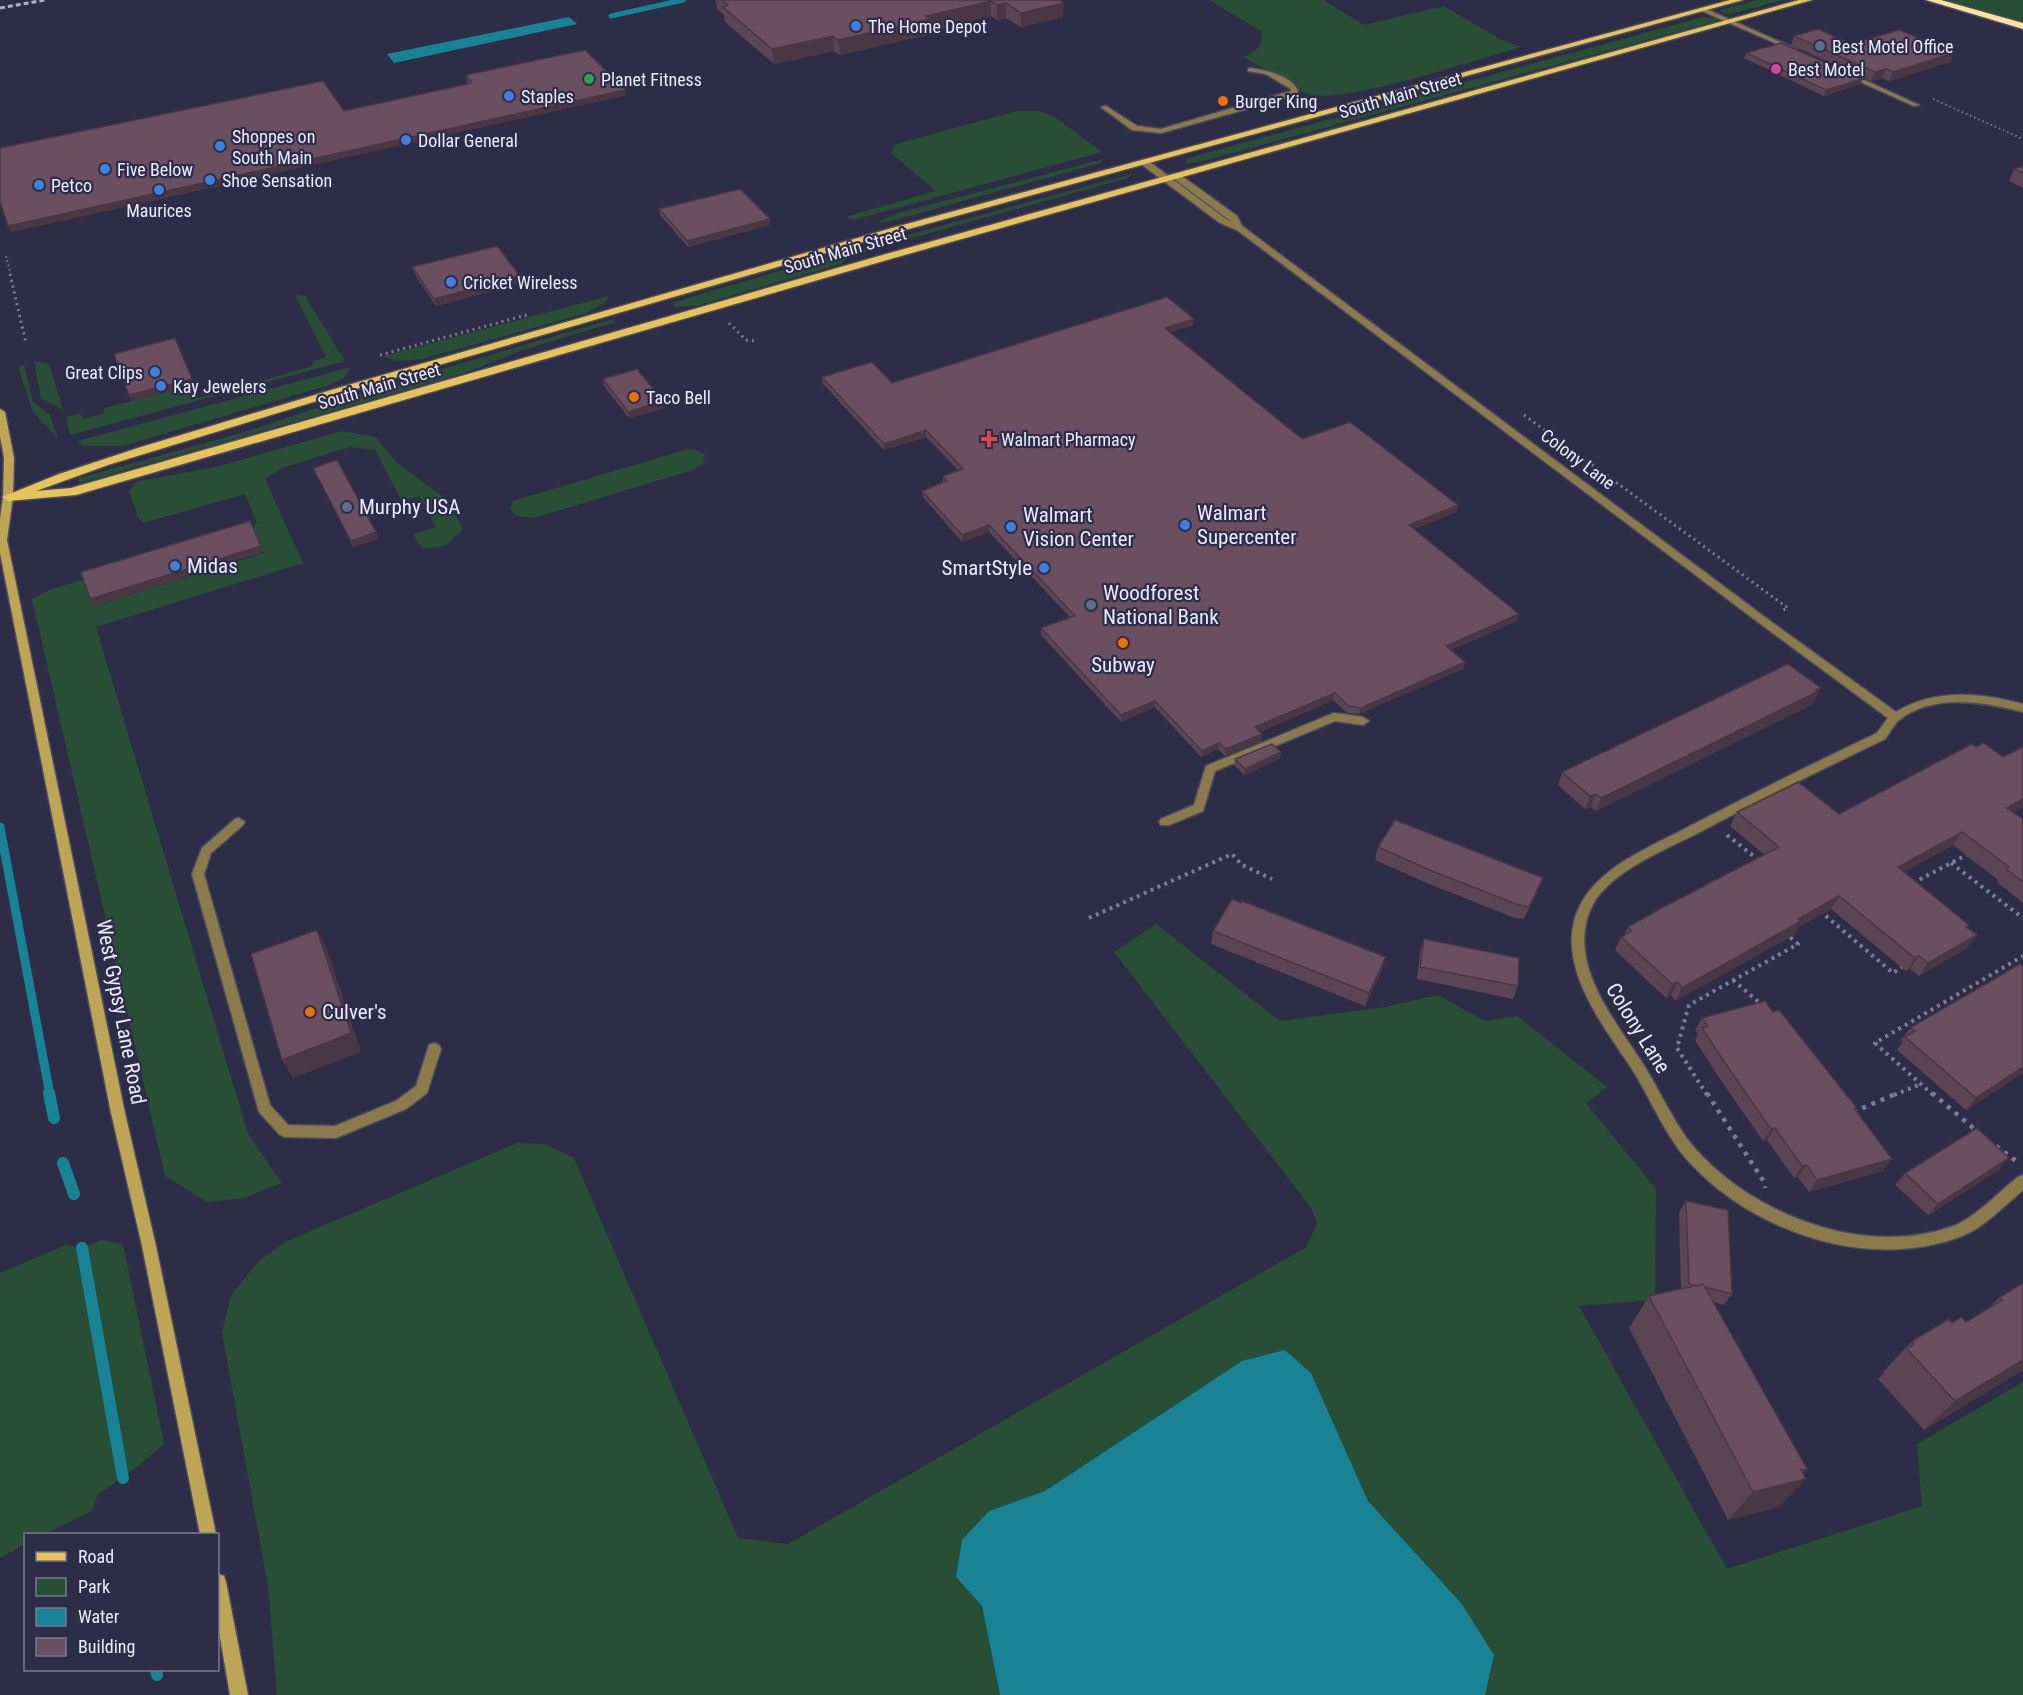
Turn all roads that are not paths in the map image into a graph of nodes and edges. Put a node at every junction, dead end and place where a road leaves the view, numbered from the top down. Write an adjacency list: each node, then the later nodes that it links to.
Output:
1 (1739, 0): 4 (main road, South Main Street)
2 (1808, 0): 5 (main road, South Main Street)
3 (1930, 0): 6 (highway)
4 (1704, 9): 5 (street); 12 (main road, South Main Street)
5 (1731, 22): 7 (street); 13 (main road, South Main Street)
6 (2023, 26)
7 (1799, 52)
8 (1250, 70): 11 (street)
9 (1839, 70): 10 (street)
10 (1916, 105)
11 (1104, 107)
12 (1144, 162): 13 (street, Colony Lane); 15 (main road, South Main Street)
13 (1171, 177): 15 (main road, South Main Street); 17 (street, Colony Lane)
14 (0, 412): 15 (main road, West Gypsy Lane Road)
15 (4, 499): 23 (main road, West Gypsy Lane Road)
16 (2023, 708): 17 (street, Colony Lane)
17 (1895, 717): 22 (street, Colony Lane)
18 (1363, 721): 20 (street)
19 (239, 822): 21 (street)
20 (1165, 822)
21 (434, 1049)
22 (2023, 1181)
23 (208, 1533)
24 (219, 1587): 25 (main road)
25 (239, 1695)

